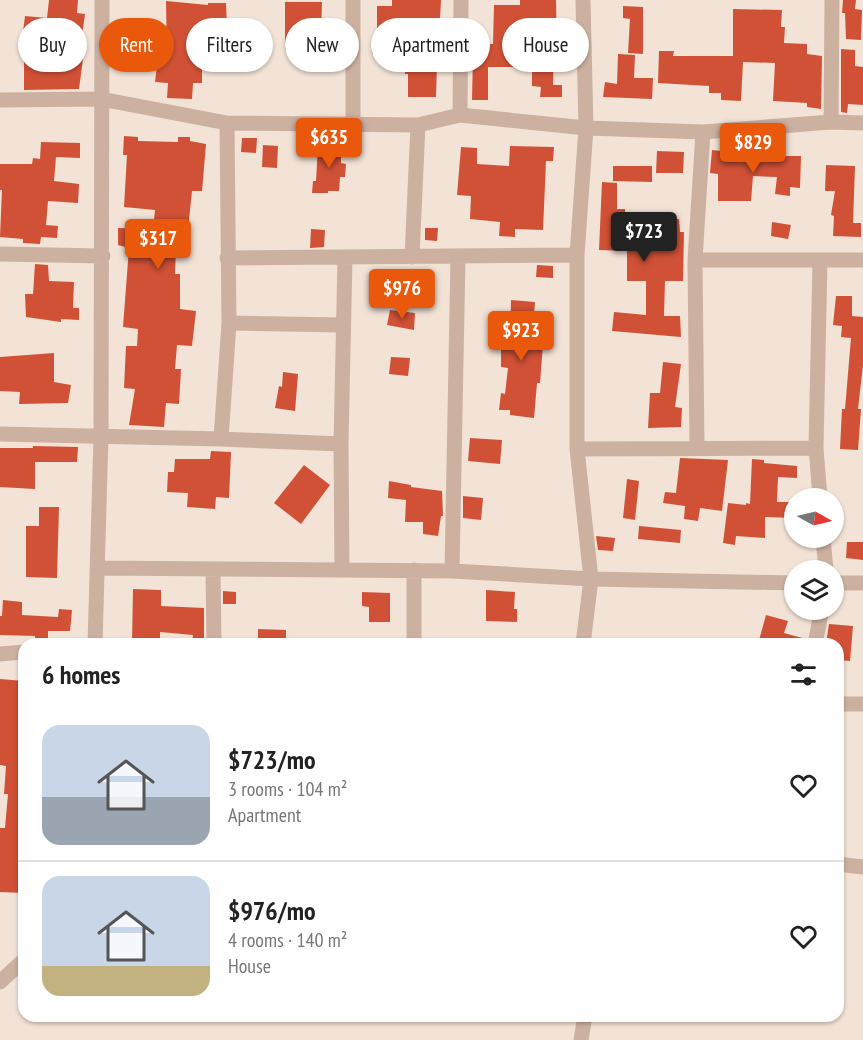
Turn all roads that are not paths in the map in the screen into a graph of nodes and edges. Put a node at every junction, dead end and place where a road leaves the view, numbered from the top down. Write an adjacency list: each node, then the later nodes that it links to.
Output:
1 (102, 0): 6 (street)
2 (353, 0): 12 (street)
3 (461, 0): 8 (street)
4 (583, 0): 14 (street)
5 (832, 0): 9 (street)
6 (101, 99): 7 (street); 10 (street); 18 (street)
7 (0, 100)
8 (460, 115): 13 (street); 14 (street)
9 (831, 122): 11 (street); 15 (street)
10 (227, 123): 12 (street); 21 (street)
11 (863, 123)
12 (353, 124): 13 (street)
13 (418, 125): 19 (street)
14 (586, 128): 15 (street); 17 (street)
15 (703, 132): 23 (street)
16 (0, 254): 18 (street)
17 (577, 255): 20 (street); 34 (street)
18 (103, 256): 29 (street)
19 (412, 257): 20 (street); 22 (street)
20 (458, 257): 40 (street)
21 (227, 258): 22 (street); 26 (street)
22 (345, 258): 27 (street)
23 (695, 260): 24 (street); 32 (street)
24 (820, 260): 25 (street); 33 (street)
25 (863, 260)
26 (228, 323): 27 (street); 30 (street)
27 (344, 325): 31 (street)
28 (0, 434): 29 (street)
29 (101, 437): 30 (street); 36 (street)
30 (221, 439): 31 (street)
31 (341, 444): 38 (street)
32 (697, 448): 33 (street); 34 (street)
33 (816, 448): 35 (street)
34 (577, 449): 41 (street)
35 (819, 488)
36 (99, 568): 37 (street); 46 (street)
37 (213, 570): 38 (street); 47 (street)
38 (342, 570): 39 (street)
39 (414, 570): 40 (street); 48 (street)
40 (452, 571): 41 (street)
41 (591, 579): 42 (street); 49 (street)
42 (784, 583)
43 (844, 583): 44 (street)
44 (863, 583)
45 (820, 620): 50 (street)
46 (95, 638)
47 (214, 638)
48 (414, 638)
49 (585, 638)
50 (817, 638)
51 (18, 652): 52 (street)
52 (0, 654)
53 (844, 704): 54 (street)
54 (863, 704)
55 (844, 865): 56 (street)
56 (863, 867)
57 (18, 965): 58 (street)
58 (2, 977)
59 (584, 1022): 60 (street)
60 (581, 1040)

